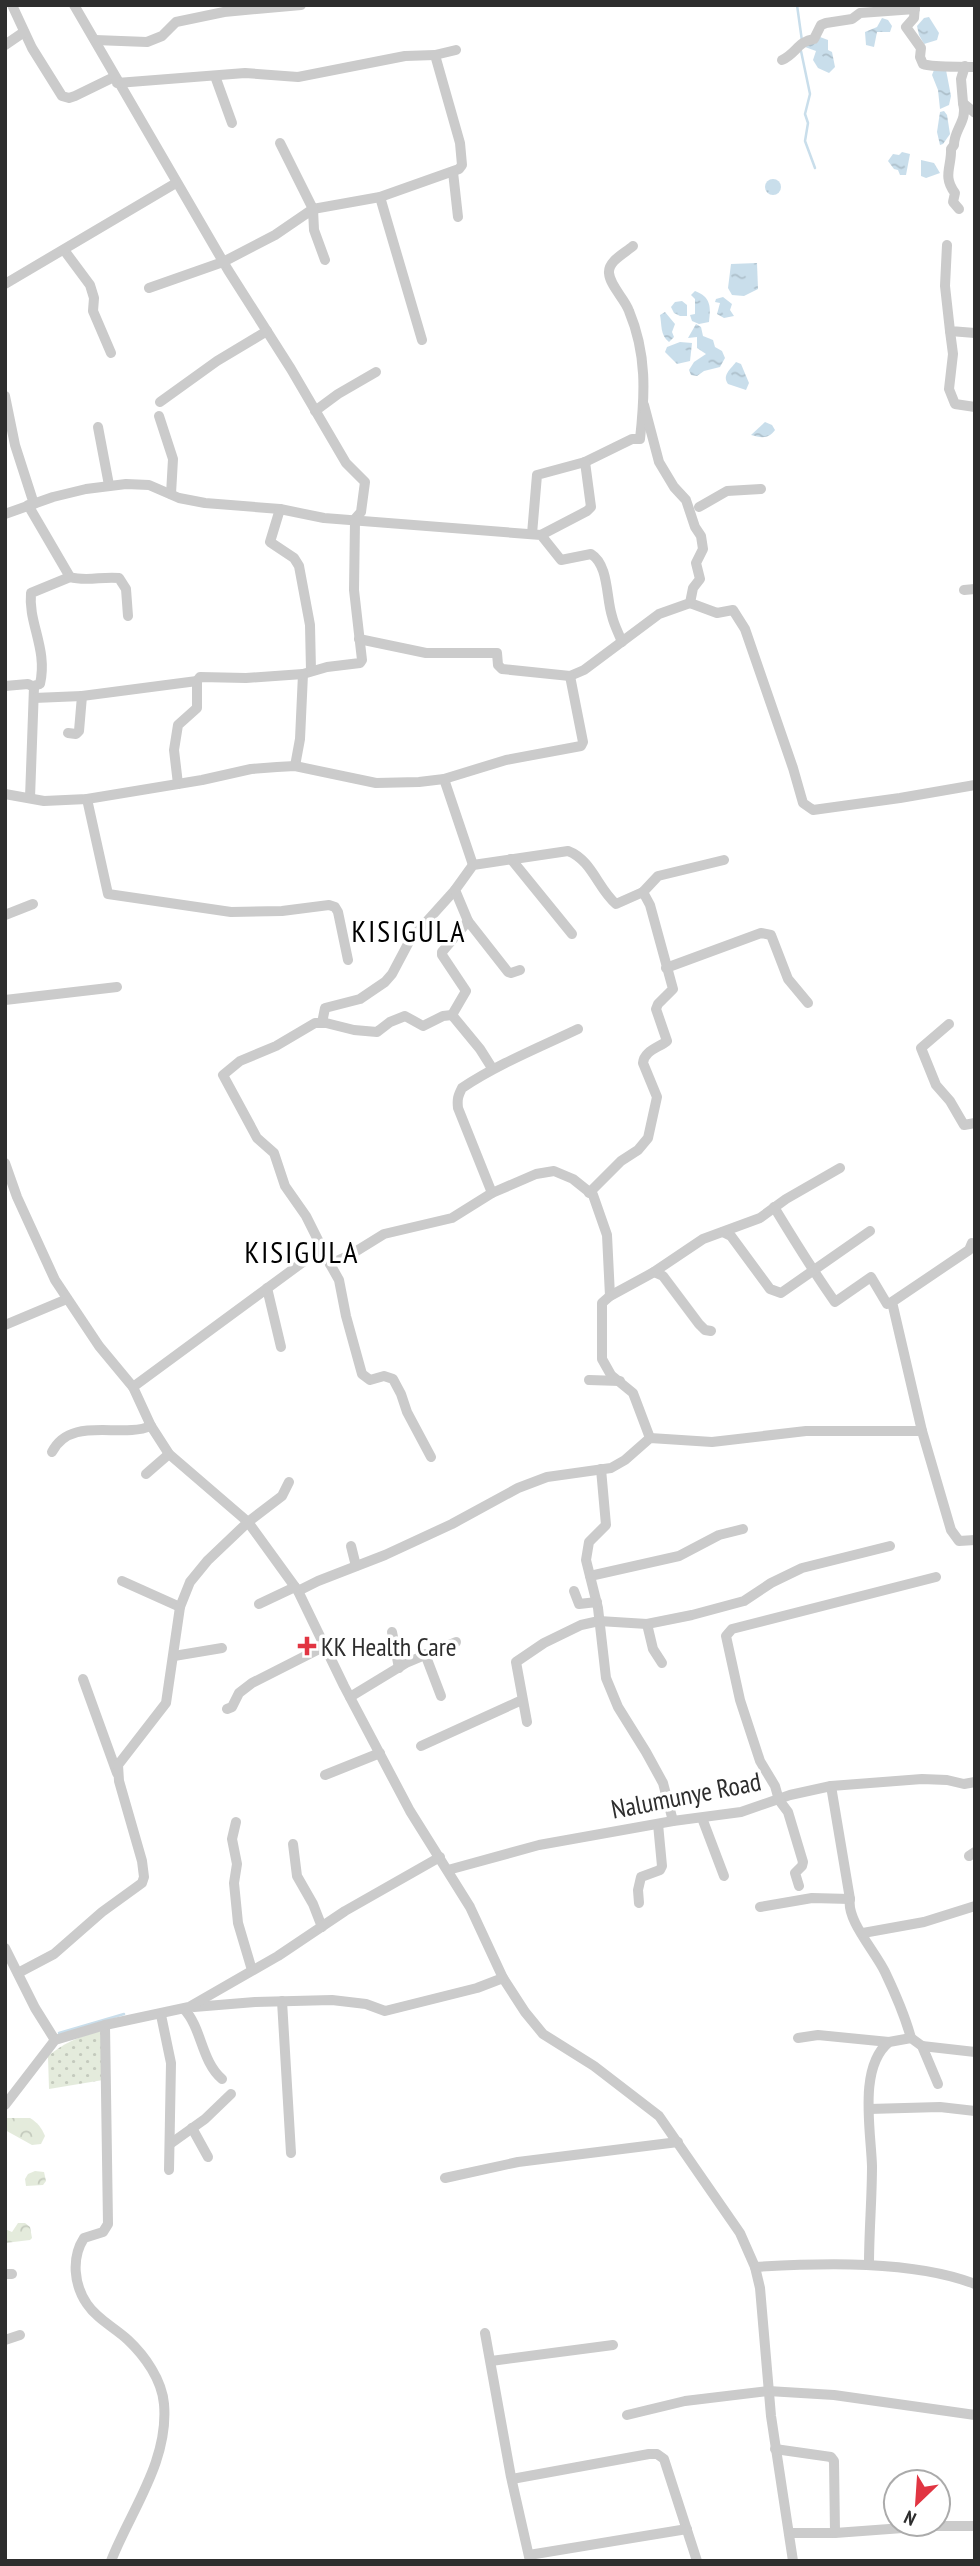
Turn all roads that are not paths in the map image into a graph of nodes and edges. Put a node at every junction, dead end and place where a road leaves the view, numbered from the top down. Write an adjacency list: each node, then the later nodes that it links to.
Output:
1 (12, 5): 5 (street)
2 (74, 5): 6 (street)
3 (301, 5): 6 (street)
4 (915, 7): 10 (street); 11 (street)
5 (24, 32): 7 (street); 13 (street)
6 (95, 40): 13 (street)
7 (5, 45)
8 (456, 50): 9 (street)
9 (435, 55): 12 (street); 18 (street)
10 (782, 60)
11 (970, 67): 14 (street)
12 (215, 76): 13 (street); 16 (street)
13 (116, 80): 19 (street)
14 (963, 103): 15 (street); 22 (street)
15 (975, 113)
16 (232, 123)
17 (280, 143): 21 (street)
18 (453, 172): 20 (street); 23 (street)
19 (176, 183): 26 (street); 28 (street)
20 (380, 197): 21 (street); 34 (street)
21 (313, 209): 27 (street); 28 (street)
22 (959, 209)
23 (458, 217)
24 (947, 245): 32 (street)
25 (633, 246): 39 (street)
26 (64, 250): 29 (street); 35 (street)
27 (324, 260)
28 (223, 262): 30 (street); 31 (street)
29 (5, 284)
30 (149, 288)
31 (267, 331): 38 (street); 41 (street)
32 (950, 331): 33 (street); 40 (street)
33 (975, 333)
34 (422, 340)
35 (111, 353)
36 (376, 372): 41 (street)
37 (5, 396): 48 (street)
38 (160, 401)
39 (644, 405): 44 (street); 55 (street)
40 (975, 407)
41 (315, 411): 52 (street)
42 (159, 416): 47 (street)
43 (98, 427): 45 (street)
44 (585, 462): 53 (street); 53 (street)
45 (109, 485): 47 (street); 48 (street)
46 (761, 489): 49 (street)
47 (171, 494): 50 (street)
48 (31, 504): 51 (street); 54 (street)
49 (699, 507)
50 (280, 509): 52 (street); 59 (street)
51 (5, 514)
52 (354, 521): 53 (street); 57 (street)
53 (536, 535): 58 (street)
54 (70, 577): 56 (street); 63 (street)
55 (690, 603): 58 (street); 70 (street)
56 (128, 616)
57 (359, 639): 59 (street); 60 (street)
58 (622, 642): 60 (street)
59 (307, 672): 61 (street); 67 (street)
60 (570, 676): 68 (street)
61 (197, 681): 64 (street); 69 (street)
62 (5, 686): 63 (street)
63 (33, 686): 65 (street)
64 (82, 696): 65 (street); 66 (street)
65 (34, 698): 72 (street)
66 (68, 733)
67 (295, 766): 68 (street); 69 (street)
68 (444, 779): 76 (street)
69 (178, 784): 73 (street)
70 (975, 785)
71 (5, 794): 72 (street)
72 (30, 798): 73 (street)
73 (87, 799): 83 (street)
74 (511, 859): 76 (street); 78 (street); 82 (street)
75 (724, 860): 78 (street)
76 (473, 865): 77 (street)
77 (455, 890): 81 (street); 90 (street)
78 (643, 892): 84 (street)
79 (33, 904): 80 (street)
80 (5, 915)
81 (468, 921): 85 (street); 89 (street)
82 (572, 934)
83 (348, 960)
84 (666, 968): 88 (street); 97 (street)
85 (520, 970)
86 (117, 987): 87 (street)
87 (5, 1000)
88 (808, 1003)
89 (452, 1015): 90 (street); 93 (street)
90 (322, 1023): 103 (street)
91 (949, 1024): 94 (street)
92 (578, 1029): 93 (street)
93 (492, 1068): 98 (street)
94 (975, 1123)
95 (5, 1163): 109 (street)
96 (840, 1168): 99 (street)
97 (589, 1193): 98 (street); 108 (street)
98 (492, 1194): 104 (street)
99 (774, 1207): 101 (street); 105 (street)
100 (870, 1231): 105 (street)
101 (723, 1232): 105 (street); 106 (street)
102 (972, 1243): 118 (street)
103 (322, 1248): 104 (street); 107 (street)
104 (330, 1264): 122 (street)
105 (813, 1271): 110 (street)
106 (654, 1272): 108 (street); 112 (street)
107 (267, 1288): 113 (street); 116 (street)
108 (610, 1296): 115 (street)
109 (67, 1298): 111 (street); 116 (street)
110 (887, 1304)
111 (5, 1325)
112 (711, 1331)
113 (281, 1347)
114 (589, 1380): 115 (street)
115 (620, 1381): 119 (street)
116 (133, 1387): 117 (street)
117 (151, 1426): 120 (street); 121 (street)
118 (922, 1431): 119 (street); 128 (street)
119 (650, 1438): 123 (street)
120 (52, 1452)
121 (169, 1454): 124 (street); 126 (street)
122 (431, 1457)
123 (601, 1469): 131 (street); 132 (street)
124 (146, 1474)
125 (289, 1482): 126 (street)
126 (248, 1522): 135 (street); 139 (street)
127 (743, 1530): 132 (street)
128 (975, 1540)
129 (351, 1546): 131 (street)
130 (890, 1546): 141 (street)
131 (356, 1566): 135 (street)
132 (590, 1576): 137 (street)
133 (936, 1577): 162 (street)
134 (122, 1581): 139 (street)
135 (297, 1589): 138 (street); 144 (street)
136 (574, 1591): 137 (street)
137 (597, 1602): 140 (street)
138 (259, 1604)
139 (180, 1607): 147 (street)
140 (599, 1621): 141 (street); 153 (street); 164 (street)
141 (647, 1624): 148 (street)
142 (392, 1632): 149 (street)
143 (456, 1642): 146 (street)
144 (325, 1646): 152 (street); 154 (street)
145 (222, 1648): 147 (street)
146 (425, 1654): 149 (street); 151 (street)
147 (174, 1656): 158 (street)
148 (662, 1663)
149 (399, 1668): 152 (street)
150 (83, 1679): 158 (street)
151 (441, 1696)
152 (350, 1697): 157 (street)
153 (522, 1700): 155 (street); 156 (street)
154 (227, 1709)
155 (527, 1722)
156 (421, 1746)
157 (380, 1753): 159 (street); 168 (street)
158 (117, 1773): 180 (street)
159 (325, 1775)
160 (975, 1782): 161 (street, Nalumunye Road)
161 (831, 1786): 162 (street, Nalumunye Road); 172 (street)
162 (779, 1800): 163 (street, Nalumunye Road); 171 (street)
163 (702, 1818): 164 (street, Nalumunye Road); 170 (street)
164 (673, 1821): 166 (street, Nalumunye Road)
165 (236, 1822): 179 (street)
166 (658, 1824): 169 (street, Nalumunye Road); 173 (street)
167 (293, 1844): 176 (street)
168 (440, 1857): 169 (street); 176 (street)
169 (448, 1870): 181 (street)
170 (724, 1875)
171 (799, 1885)
172 (850, 1899): 175 (street); 177 (street)
173 (639, 1903)
174 (975, 1906): 177 (street)
175 (760, 1907)
176 (322, 1927): 179 (street)
177 (863, 1933): 187 (street)
178 (6, 1954): 180 (street)
179 (252, 1970): 183 (street)
180 (18, 1973): 188 (street)
181 (503, 1978): 182 (street); 199 (street)
182 (282, 2001): 183 (street); 201 (street)
183 (187, 2008): 184 (street); 192 (street)
184 (160, 2015): 185 (street); 200 (street)
185 (105, 2025): 188 (street); 223 (street)
186 (798, 2038): 189 (street)
187 (911, 2038): 189 (street); 190 (street)
188 (55, 2040): 195 (street)
189 (889, 2042): 196 (street)
190 (922, 2046): 191 (street); 193 (street)
191 (975, 2052)
192 (222, 2079)
193 (938, 2084)
194 (231, 2094): 198 (street)
195 (5, 2105)
196 (869, 2109): 197 (street); 205 (street)
197 (975, 2111)
198 (192, 2128): 200 (street); 202 (street)
199 (678, 2142): 204 (street); 206 (street)
200 (170, 2144): 203 (street)
201 (291, 2153)
202 (208, 2157)
203 (169, 2171)
204 (445, 2178)
205 (869, 2264): 206 (street); 207 (street)
206 (755, 2267): 213 (street)
207 (975, 2284)
208 (485, 2333): 212 (street)
209 (20, 2335): 210 (street)
210 (5, 2340)
211 (613, 2345): 212 (street)
212 (491, 2361): 217 (street)
213 (768, 2392): 214 (street); 215 (street); 216 (street)
214 (627, 2415)
215 (975, 2415)
216 (775, 2449): 220 (street); 221 (street)
217 (512, 2479): 219 (street); 222 (street)
218 (975, 2526): 221 (street)
219 (687, 2529): 222 (street); 224 (street)
220 (789, 2533): 221 (street); 225 (street)
221 (835, 2533)
222 (530, 2558)
223 (111, 2561)
224 (696, 2561)
225 (793, 2561)

